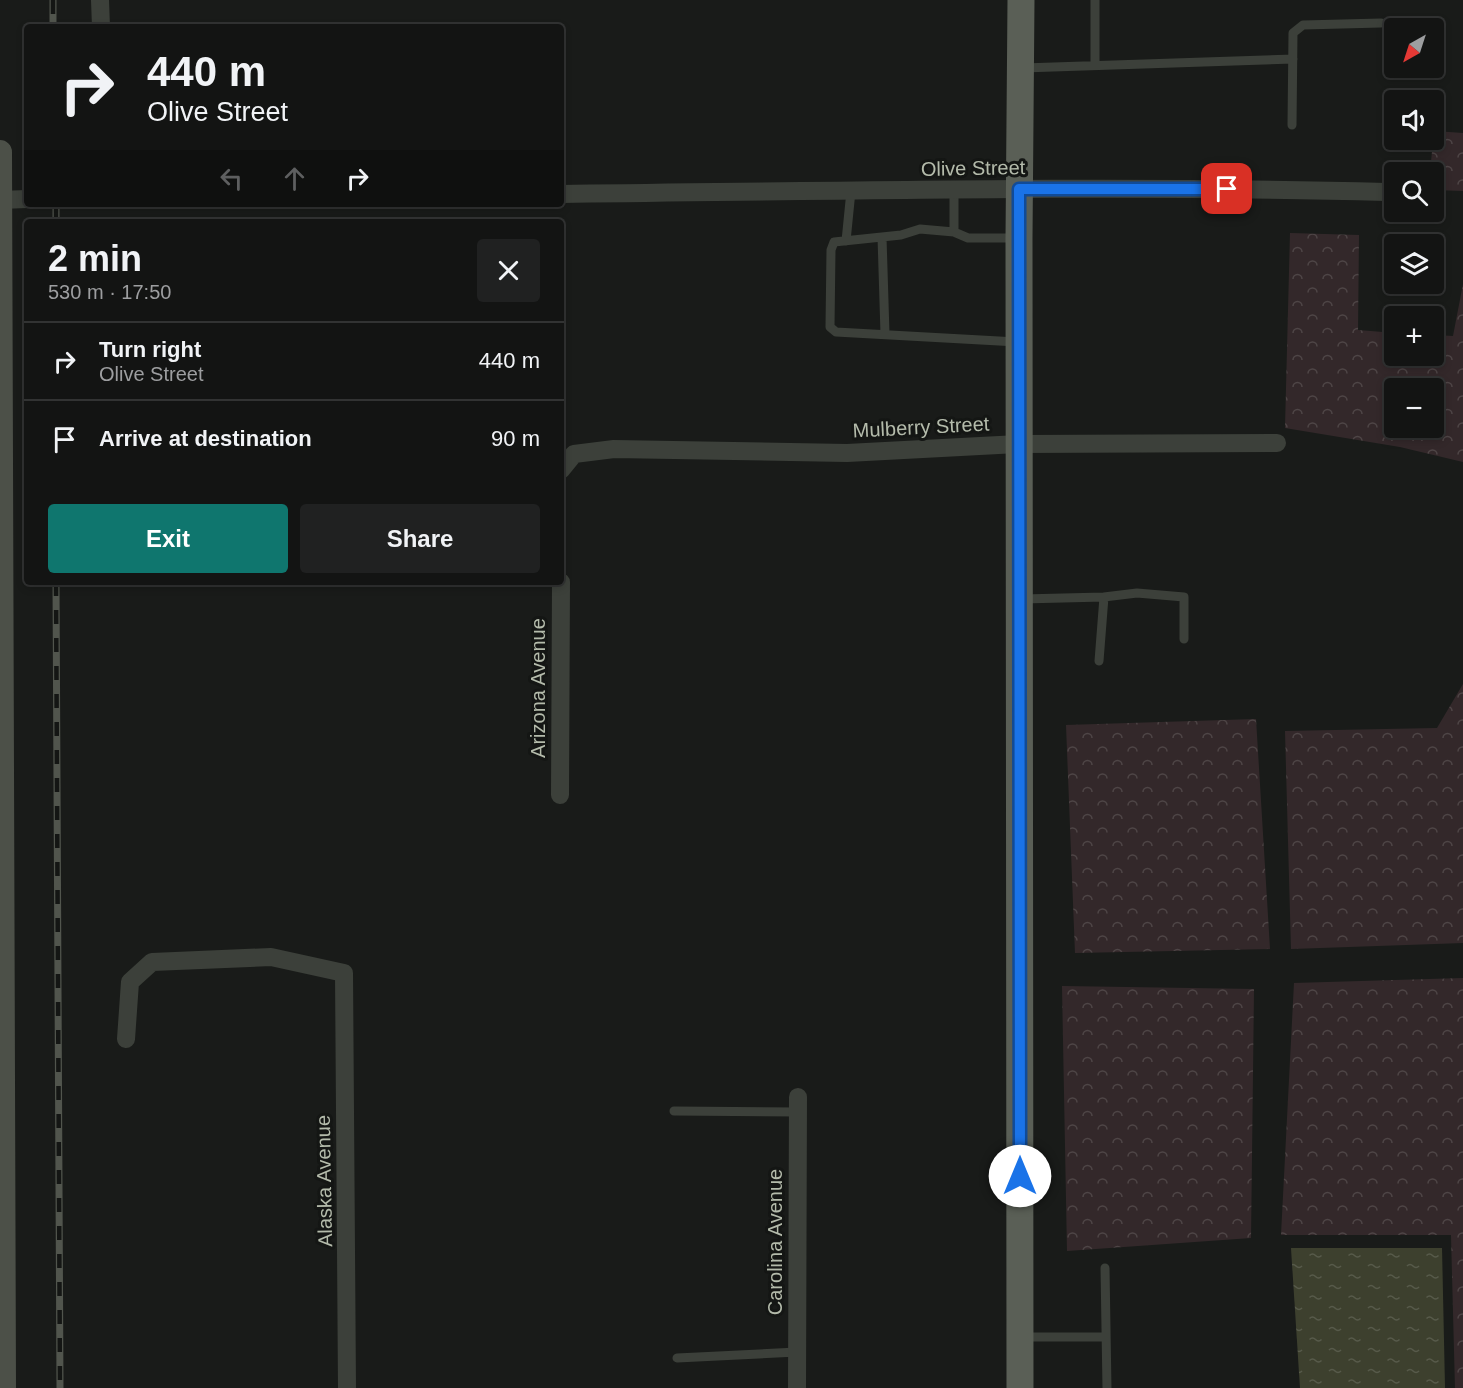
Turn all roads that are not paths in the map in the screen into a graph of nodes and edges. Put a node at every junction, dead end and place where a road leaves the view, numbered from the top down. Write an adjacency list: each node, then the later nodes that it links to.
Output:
1 (100, 0): 5 (street)
2 (1021, 0): 8 (main road)
3 (1095, 0): 7 (lane)
4 (1381, 23): 6 (lane)
5 (101, 24)
6 (1293, 59): 7 (lane); 9 (lane)
7 (1095, 65): 8 (lane)
8 (1020, 68): 11 (main road)
9 (1292, 125)
10 (0, 152): 17 (street)
11 (1019, 189): 12 (street, Olive Street); 14 (street, Olive Street); 20 (main road)
12 (954, 190): 13 (street, Olive Street); 18 (lane)
13 (851, 191): 15 (street, Olive Street); 21 (lane)
14 (1384, 192)
15 (564, 194)
16 (24, 199): 17 (street)
17 (0, 200): 26 (street)
18 (954, 232): 19 (lane); 20 (lane)
19 (882, 237): 21 (lane); 22 (lane)
20 (1019, 238): 23 (main road)
21 (846, 241): 22 (lane)
22 (885, 334): 23 (lane)
23 (1019, 342): 25 (main road)
24 (1277, 443): 25 (street, Mulberry Street)
25 (1019, 444): 27 (street, Mulberry Street); 30 (main road)
26 (0, 450): 33 (street)
27 (566, 465)
28 (561, 585): 34 (street, Arizona Avenue)
29 (1104, 597): 30 (lane); 31 (lane); 32 (lane)
30 (1019, 599): 39 (main road)
31 (1184, 639)
32 (1099, 661)
33 (1, 793): 43 (street)
34 (560, 795)
35 (126, 1039): 44 (street, Alaska Avenue)
36 (798, 1104): 37 (lane); 41 (street, Carolina Avenue)
37 (674, 1111)
38 (1104, 1268): 40 (lane)
39 (1020, 1337): 40 (lane); 46 (main road)
40 (1106, 1337): 47 (lane)
41 (797, 1352): 42 (lane); 45 (street, Carolina Avenue)
42 (677, 1358)
43 (4, 1388)
44 (347, 1388)
45 (798, 1388)
46 (1020, 1388)
47 (1107, 1388)

